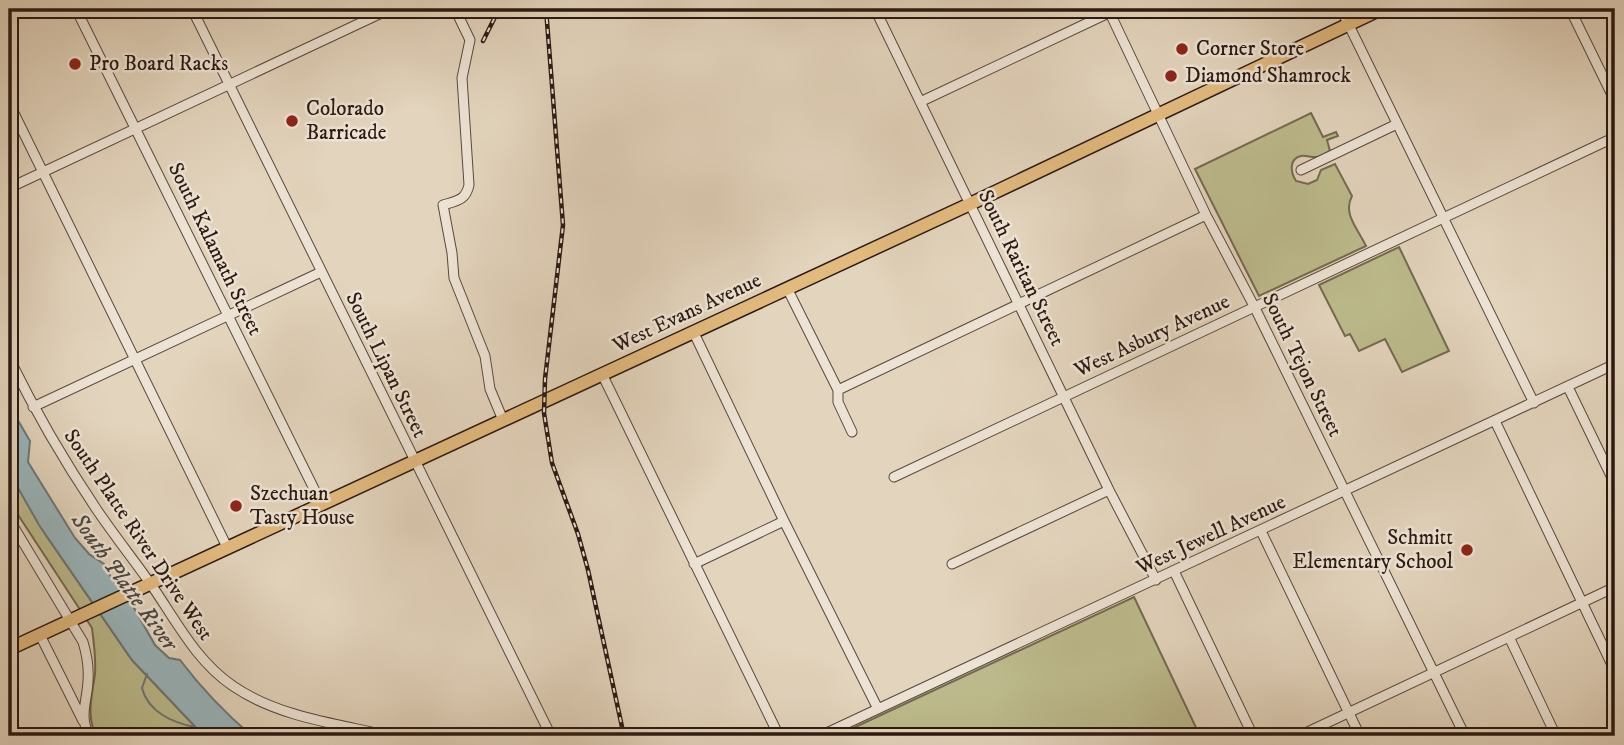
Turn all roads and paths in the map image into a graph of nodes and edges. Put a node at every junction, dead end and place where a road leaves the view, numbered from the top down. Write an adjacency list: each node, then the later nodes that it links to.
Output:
1 (76, 9): 17 (street, South Kalamath Street)
2 (192, 9): 11 (street, South Lipan Street)
3 (390, 9): 11 (street)
4 (455, 9): 40 (street)
5 (875, 9): 13 (street, South Raritan Street)
6 (1341, 9): 10 (street)
7 (1381, 9): 10 (main road, West Evans Avenue)
8 (1570, 9): 12 (street)
9 (1112, 10): 13 (street); 15 (street, South Tejon Street)
10 (1349, 24): 15 (main road, West Evans Avenue); 16 (street)
11 (229, 84): 17 (street); 25 (street, South Lipan Street)
12 (1615, 101)
13 (920, 102): 22 (street, South Raritan Street)
14 (9, 103): 20 (street)
15 (1159, 114): 22 (main road, West Evans Avenue); 23 (street, South Tejon Street)
16 (1397, 124): 19 (street); 24 (street)
17 (136, 128): 20 (street); 29 (street, South Kalamath Street)
18 (1615, 137): 24 (street, West Asbury Avenue)
19 (1301, 170)
20 (43, 172): 21 (street); 32 (street)
21 (9, 188)
22 (970, 204): 26 (main road, West Evans Avenue); 27 (street, South Raritan Street)
23 (1206, 215): 27 (street); 28 (street, South Tejon Street)
24 (1444, 219): 28 (street, West Asbury Avenue); 38 (street)
25 (321, 272): 29 (street); 43 (street, South Lipan Street)
26 (786, 288): 30 (main road, West Evans Avenue); 36 (street)
27 (1020, 304): 36 (street); 37 (street, South Raritan Street)
28 (1255, 308): 37 (street, West Asbury Avenue); 47 (street, South Tejon Street)
29 (229, 316): 32 (street); 48 (street, South Kalamath Street)
30 (693, 331): 34 (main road, West Evans Avenue); 50 (street)
31 (9, 358): 39 (street, South Platte River Drive West)
32 (134, 360): 39 (street); 52 (street)
33 (1615, 364): 35 (street, West Jewell Avenue)
34 (602, 374): 40 (main road, West Evans Avenue); 53 (street)
35 (1568, 387): 38 (street, West Jewell Avenue); 45 (street)
36 (838, 390): 42 (street)
37 (1065, 397): 44 (street, West Asbury Avenue); 46 (street, South Raritan Street)
38 (1534, 403): 41 (street, West Jewell Avenue)
39 (33, 407): 57 (street, South Platte River Drive West)
40 (503, 420): 43 (main road, West Evans Avenue)
41 (1495, 421): 47 (street, West Jewell Avenue); 59 (street)
42 (852, 432)
43 (414, 462): 48 (main road, West Evans Avenue); 73 (street, South Lipan Street)
44 (894, 477)
45 (1615, 484)
46 (1109, 490): 54 (street); 56 (street, South Raritan Street)
47 (1345, 491): 51 (street, West Jewell Avenue); 65 (street, South Tejon Street)
48 (322, 505): 52 (main road, West Evans Avenue)
49 (9, 519): 60 (street)
50 (784, 522): 53 (street); 68 (street)
51 (1261, 531): 55 (street, West Jewell Avenue); 69 (street)
52 (228, 549): 57 (main road, West Evans Avenue)
53 (694, 564): 74 (street)
54 (952, 564)
55 (1174, 571): 56 (street, West Jewell Avenue); 76 (street)
56 (1156, 580): 68 (street, West Jewell Avenue)
57 (146, 587): 60 (main road, West Evans Avenue); 72 (street, South Platte River Drive West)
58 (1615, 587): 59 (street)
59 (1583, 603): 62 (street); 64 (street)
60 (77, 619): 61 (main road, West Evans Avenue); 67 (street)
61 (40, 635): 63 (main road, West Evans Avenue); 66 (street)
62 (1510, 639): 65 (street); 80 (street)
63 (9, 649)
64 (1615, 671)
65 (1434, 673): 69 (street); 79 (street, South Tejon Street)
66 (68, 693): 67 (street); 70 (street)
67 (86, 699): 70 (street)
68 (878, 709): 75 (street, West Jewell Avenue)
69 (1348, 712): 77 (street); 78 (street)
70 (83, 721): 71 (street)
71 (89, 736)
72 (390, 736)
73 (551, 736)
74 (779, 736)
75 (820, 736)
76 (1253, 736)
77 (1300, 736)
78 (1360, 736)
79 (1465, 736)
80 (1556, 736)

